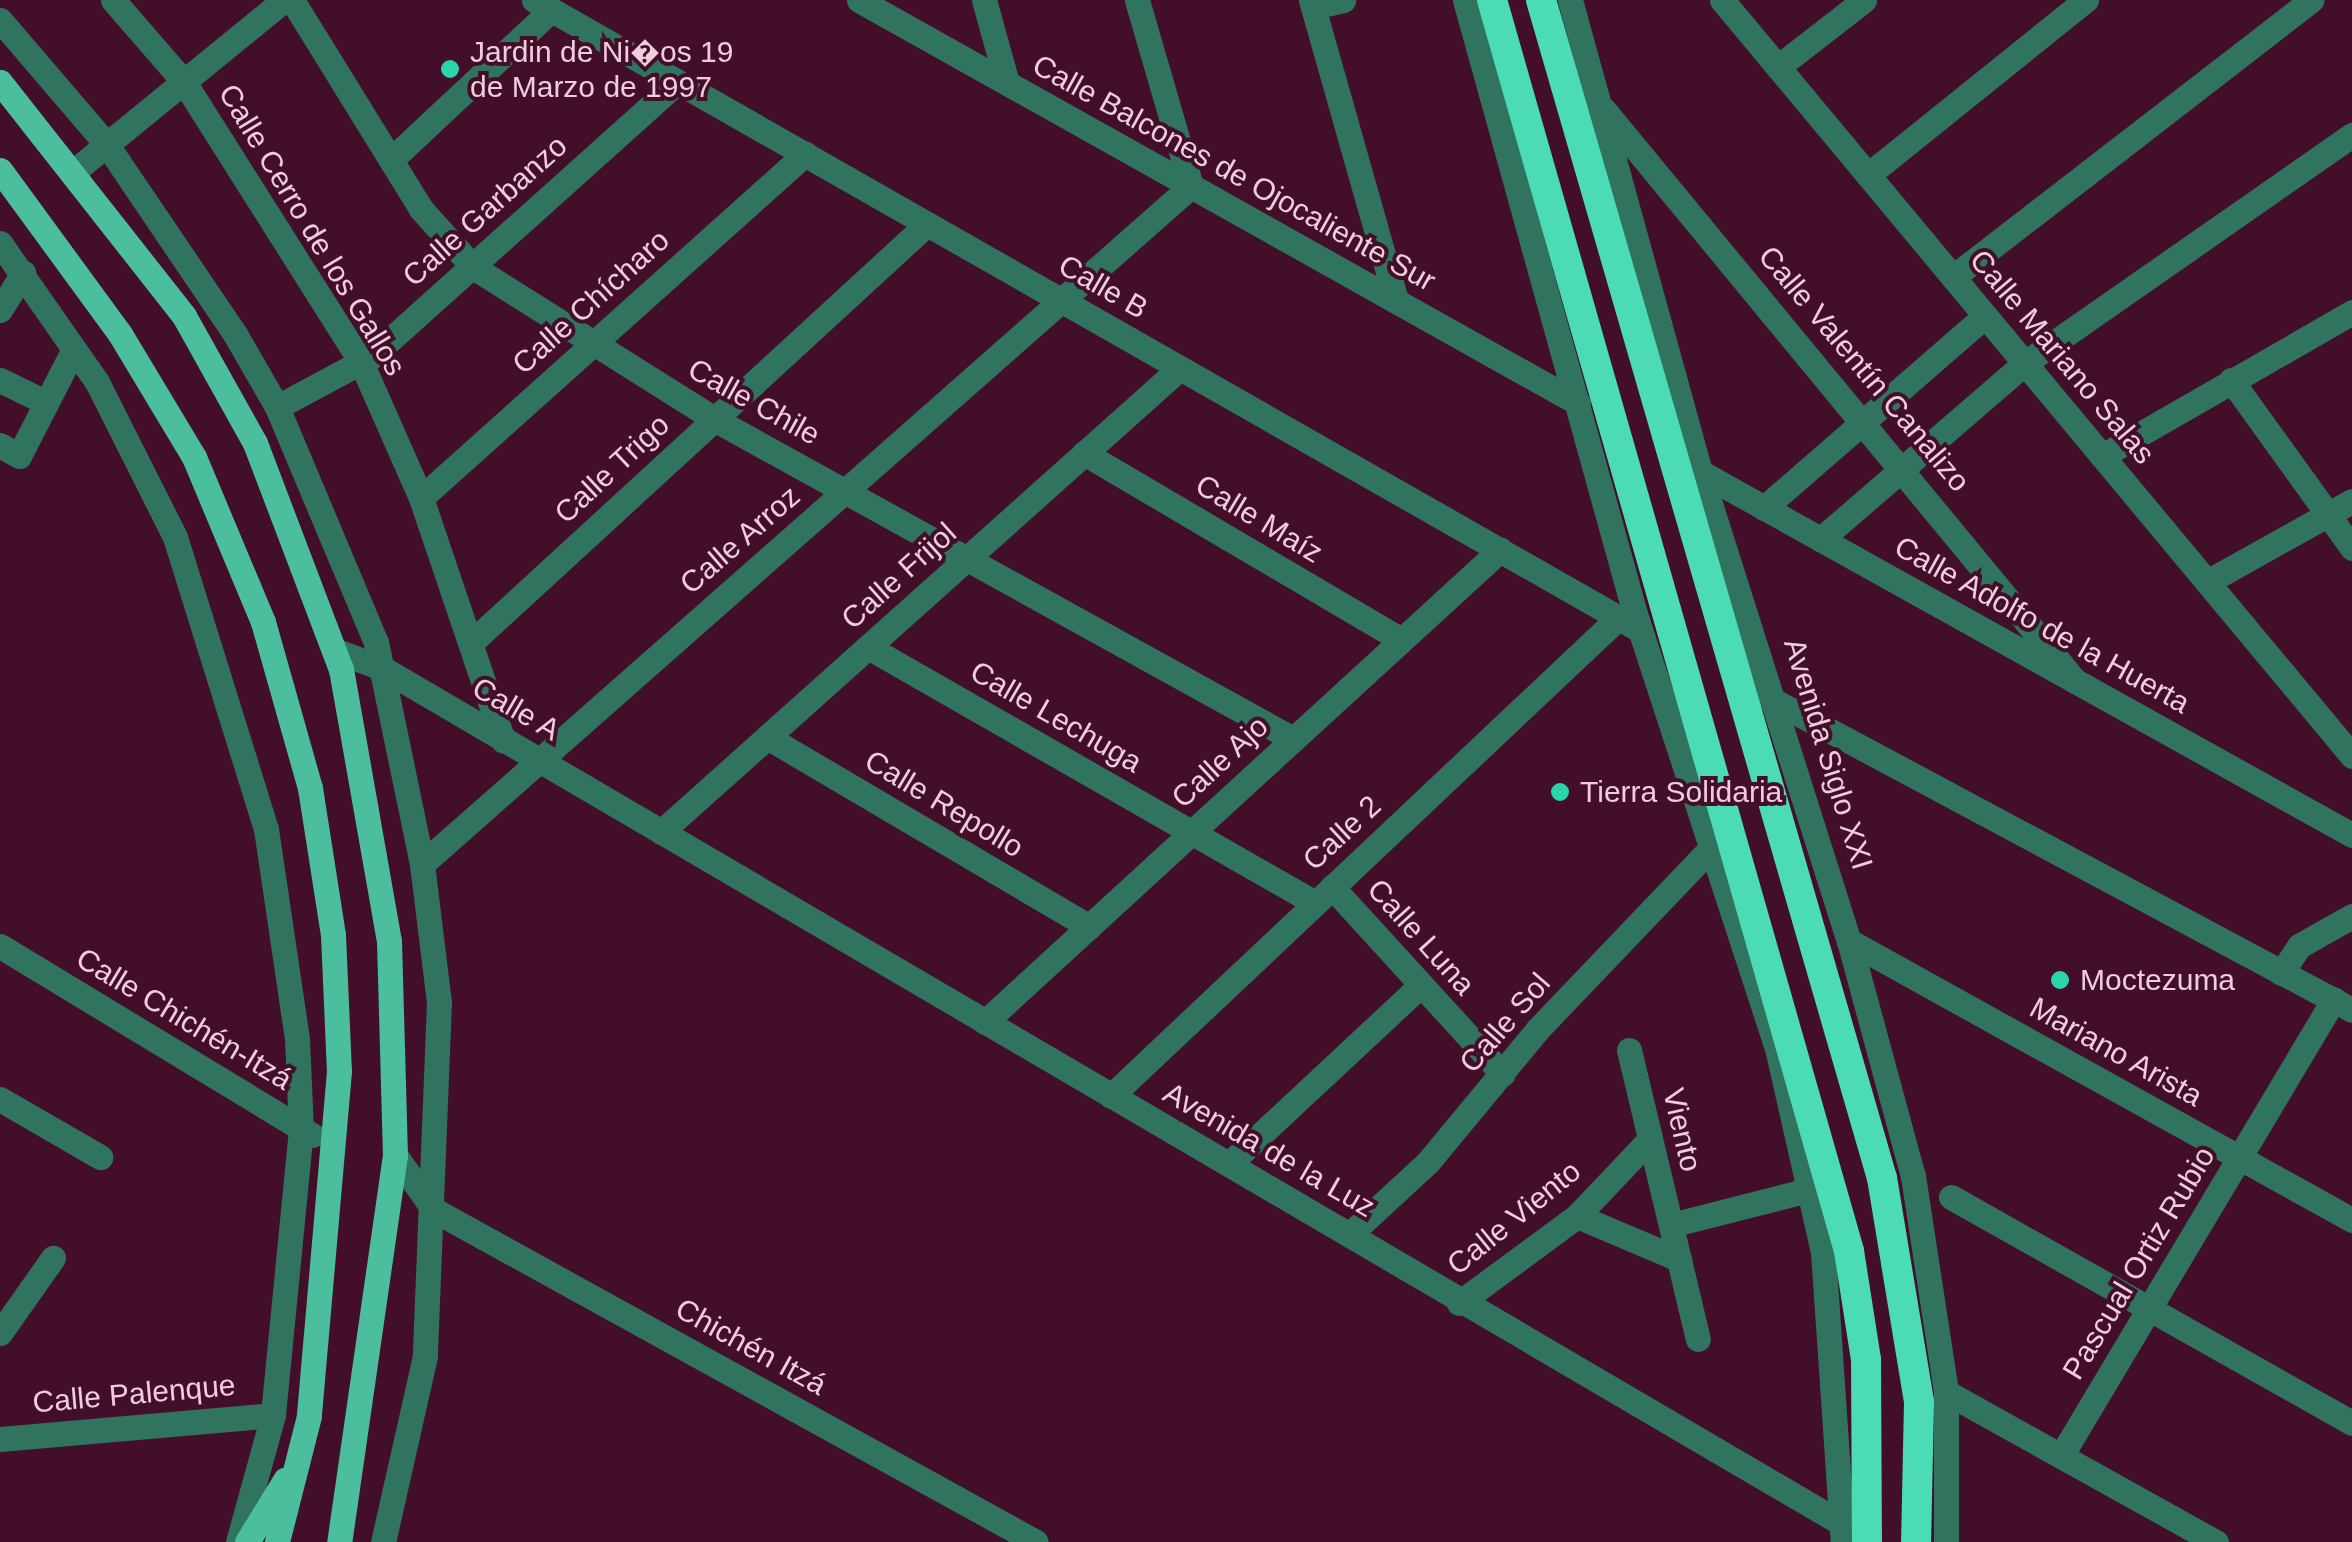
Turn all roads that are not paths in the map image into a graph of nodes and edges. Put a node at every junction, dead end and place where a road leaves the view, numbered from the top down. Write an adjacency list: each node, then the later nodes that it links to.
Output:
1 (113, 0): 21 (street, Calle Cerro de los Gallos)
2 (284, 0): 21 (street)
3 (292, 0): 28 (street, Calle Chile)
4 (859, 0): 23 (street, Calle Balcones de Ojocaliente Sur)
5 (984, 0): 23 (street)
6 (1137, 0): 32 (street)
7 (1343, 0): 16 (street)
8 (1465, 0): 34 (street)
9 (1492, 0): 37 (highway)
10 (1541, 0): 47 (highway, Avenida Siglo XXI)
11 (1570, 0): 24 (street, Avenida Siglo XXI)
12 (1722, 0): 19 (street, Calle Mariano Salas)
13 (1864, 0): 19 (street)
14 (2086, 0): 31 (street)
15 (2311, 0): 39 (street)
16 (1312, 3): 41 (street)
17 (542, 5): 22 (street, Calle B); 28 (street)
18 (0, 20): 26 (street)
19 (1778, 67): 31 (street, Calle Mariano Salas)
20 (0, 82): 30 (main road)
21 (184, 82): 26 (street); 48 (street, Calle Cerro de los Gallos)
22 (677, 82): 27 (street, Calle B); 36 (street, Calle Garbanzo)
23 (1008, 83): 32 (street, Calle Balcones de Ojocaliente Sur)
24 (1598, 103): 53 (street, Avenida Siglo XXI); 58 (street, Calle Valentín Canalizo)
25 (2352, 136): 49 (street)
26 (107, 145): 30 (street); 56 (street)
27 (805, 154): 33 (street, Calle B); 45 (street, Calle Chícharo)
28 (393, 158): 36 (street, Calle Chile)
29 (0, 170): 107 (main road)
30 (73, 172): 78 (main road)
31 (1868, 175): 39 (street, Calle Mariano Salas)
32 (1191, 186): 40 (street, Calle Arroz); 41 (street, Calle Balcones de Ojocaliente Sur)
33 (926, 224): 40 (street, Calle B); 57 (street, Calle Trigo)
34 (1533, 240): 37 (highway); 55 (street)
35 (0, 244): 38 (street)
36 (472, 267): 45 (street, Calle Chile); 48 (street, Calle Garbanzo)
37 (1564, 272): 128 (highway)
38 (23, 273): 42 (street); 46 (street)
39 (1953, 277): 43 (street, Calle Mariano Salas)
40 (1062, 300): 50 (street, Calle B); 64 (street, Calle Arroz)
41 (1396, 301): 55 (street, Calle Balcones de Ojocaliente Sur)
42 (0, 310)
43 (1986, 316): 49 (street, Calle Mariano Salas); 58 (street)
44 (2348, 322): 52 (street)
45 (590, 346): 57 (street, Calle Chile); 65 (street, Calle Chícharo)
46 (74, 349): 54 (street); 105 (street)
47 (1644, 360): 53 (highway); 81 (highway, Avenida Siglo XXI)
48 (362, 362): 56 (street, Calle Garbanzo); 65 (street, Calle Cerro de los Gallos)
49 (2025, 364): 61 (street, Calle Mariano Salas); 62 (street)
50 (1180, 368): 60 (street, Calle Frijol); 71 (street, Calle B)
51 (0, 380): 54 (street)
52 (2231, 380): 61 (street); 68 (street)
53 (1676, 384): 63 (street, Avenida Siglo XXI)
54 (45, 402): 59 (street)
55 (1578, 403): 74 (street)
56 (278, 407): 79 (street)
57 (714, 418): 64 (street, Calle Chile); 75 (street, Calle Trigo)
58 (1865, 420): 62 (street, Calle Valentín Canalizo); 67 (street)
59 (9, 451)
60 (1084, 454): 72 (street, Calle Frijol); 76 (street, Calle Maíz)
61 (2102, 456): 73 (street, Calle Mariano Salas)
62 (1905, 466): 69 (street); 80 (street, Calle Valentín Canalizo)
63 (1700, 472): 67 (street, Calle Adolfo de la Huerta); 81 (street, Avenida Siglo XXI)
64 (846, 490): 72 (street, Calle Chile); 86 (street, Calle Arroz)
65 (421, 498): 75 (street, Calle Cerro de los Gallos)
66 (2352, 502): 68 (street)
67 (1764, 508): 69 (street, Calle Adolfo de la Huerta)
68 (2326, 516): 70 (street); 73 (street)
69 (1821, 539): 80 (street, Calle Adolfo de la Huerta)
70 (2352, 548)
71 (1500, 550): 74 (street, Calle B); 76 (street, Calle Ajo)
72 (968, 558): 77 (street, Calle Frijol); 83 (street, Calle Chile)
73 (2207, 582): 85 (street, Calle Mariano Salas)
74 (1629, 624): 90 (street); 92 (street, Calle 2)
75 (474, 640): 84 (street, Calle Cerro de los Gallos)
76 (1401, 640): 83 (street, Calle Ajo)
77 (868, 647): 82 (street, Calle Frijol); 88 (street, Calle Lechuga)
78 (334, 650): 79 (street, Calle A); 108 (main road)
79 (382, 668): 84 (street, Calle A); 91 (street)
80 (2075, 680): 89 (street, Calle Adolfo de la Huerta)
81 (1761, 698): 95 (street, Avenida Siglo XXI); 97 (street); 130 (highway, Avenida Siglo XXI)
82 (767, 737): 87 (street, Calle Frijol); 94 (street, Calle Repollo)
83 (1293, 739): 88 (street, Calle Ajo)
84 (503, 740): 86 (street, Calle A)
85 (2352, 756)
86 (539, 760): 87 (street, Calle A); 91 (street, Calle Arroz)
87 (662, 832): 100 (street, Avenida de la Luz)
88 (1192, 832): 92 (street, Calle Lechuga); 94 (street, Calle Ajo)
89 (2352, 835)
90 (1707, 852): 102 (street, Calle Sol); 112 (street)
91 (422, 864): 114 (street)
92 (1324, 895): 98 (street, Calle Luna); 103 (street, Calle 2)
93 (2352, 916): 97 (street)
94 (1088, 927): 100 (street, Calle Ajo)
95 (1849, 941): 110 (street, Mariano Arista); 125 (street, Avenida Siglo XXI)
96 (0, 946): 105 (street, Calle Chichén-Itzá)
97 (2281, 973): 99 (street)
98 (1421, 984): 102 (street, Calle Luna); 111 (street)
99 (2343, 1005): 110 (street, Pascual Ortiz Rubio)
100 (985, 1022): 103 (street, Avenida de la Luz)
101 (1629, 1050): 106 (street, Viento)
102 (1503, 1074): 118 (street, Calle Sol)
103 (1111, 1096): 111 (street, Avenida de la Luz)
104 (0, 1099): 109 (street)
105 (301, 1128): 107 (street, Calle Chichén-Itzá); 126 (street)
106 (1650, 1139): 115 (street, Calle Viento); 117 (street, Viento)
107 (334, 1149): 132 (main road)
108 (395, 1155): 114 (street); 137 (main road)
109 (100, 1157)
110 (2240, 1158): 116 (street, Mariano Arista); 122 (street, Pascual Ortiz Rubio)
111 (1229, 1164): 118 (street, Avenida de la Luz)
112 (1808, 1190): 117 (street); 133 (street)
113 (1951, 1197): 122 (street)
114 (434, 1210): 138 (street); 139 (street, Chichén Itzá)
115 (1577, 1216): 120 (street); 121 (street, Calle Viento)
116 (2352, 1220)
117 (1671, 1225): 120 (street, Viento)
118 (1350, 1234): 121 (street, Avenida de la Luz)
119 (53, 1258): 123 (street)
120 (1679, 1260): 124 (street, Viento)
121 (1459, 1303): 133 (street, Avenida de la Luz)
122 (2150, 1309): 127 (street); 131 (street, Pascual Ortiz Rubio)
123 (0, 1333)
124 (1698, 1339)
125 (1946, 1392): 131 (street); 141 (street, Avenida Siglo XXI)
126 (274, 1414): 129 (street, Calle Palenque); 134 (street)
127 (2352, 1423)
128 (1867, 1434): 130 (highway); 133 (highway)
129 (0, 1439)
130 (1918, 1454): 140 (highway, Avenida Siglo XXI)
131 (2061, 1456): 142 (street)
132 (298, 1458): 135 (main road); 136 (main road)
133 (1851, 1536)
134 (238, 1542)
135 (247, 1542)
136 (277, 1542)
137 (340, 1542)
138 (383, 1542)
139 (1036, 1542)
140 (1916, 1542)
141 (1946, 1542)
142 (2216, 1542)

